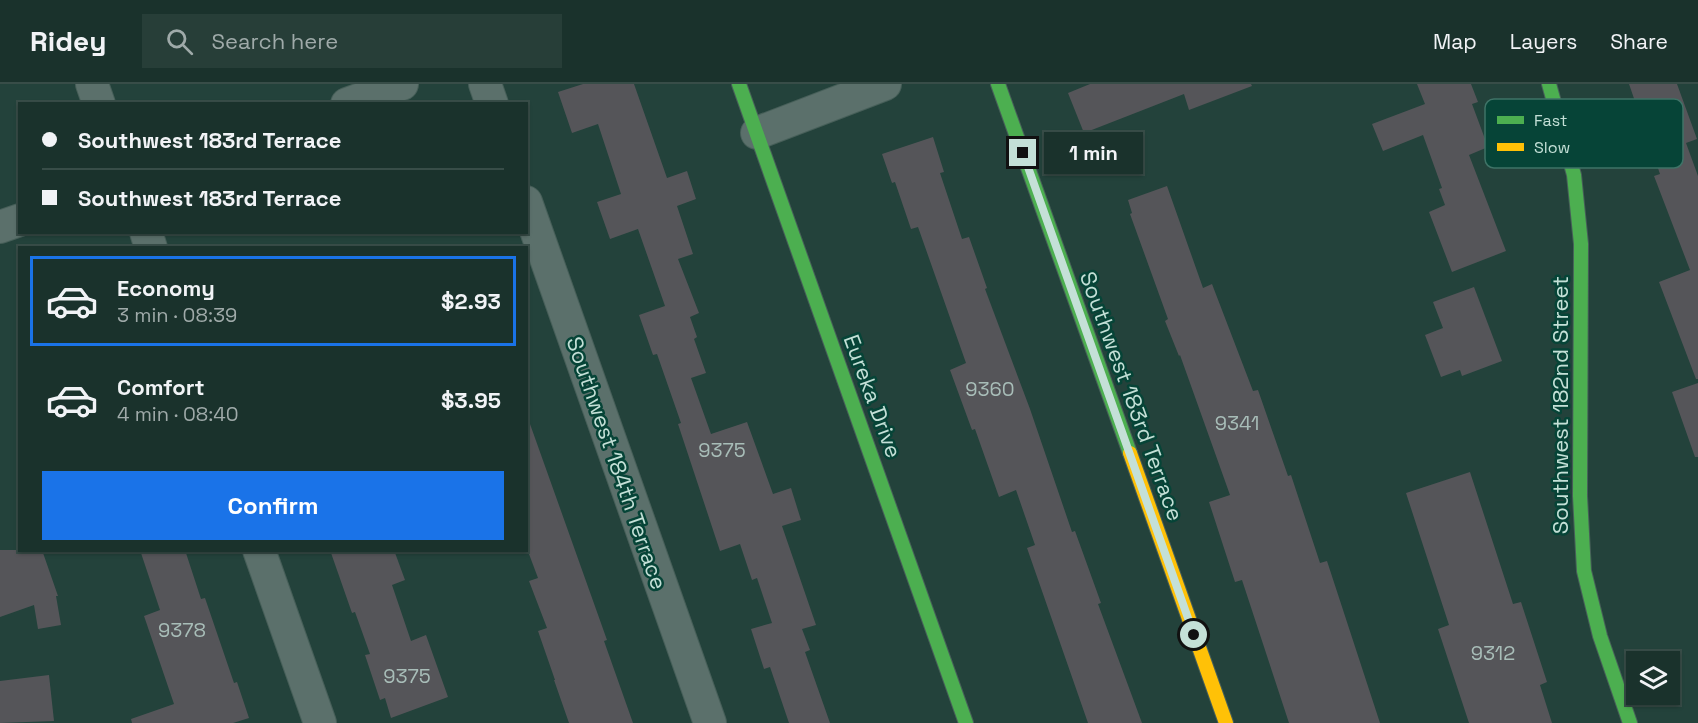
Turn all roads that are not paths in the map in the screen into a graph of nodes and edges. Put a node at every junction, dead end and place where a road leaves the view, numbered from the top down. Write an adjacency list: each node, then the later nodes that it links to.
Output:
1 (92, 84): 9 (street)
2 (402, 84): 10 (street)
3 (485, 84): 11 (street)
4 (739, 84): 12 (street, Eureka Drive)
5 (885, 84): 12 (street)
6 (998, 84): 21 (street, Southwest 183rd Terrace)
7 (1549, 84): 8 (street, Southwest 182nd Street)
8 (1554, 99)
9 (98, 102)
10 (352, 102)
11 (491, 102)
12 (757, 133): 20 (street, Eureka Drive)
13 (1572, 168): 22 (street, Southwest 182nd Street)
14 (528, 208): 19 (street, Southwest 184th Terrace)
15 (18, 221): 16 (street)
16 (0, 227)
17 (260, 552): 18 (street)
18 (320, 723)
19 (710, 723)
20 (966, 723)
21 (1226, 723)
22 (1630, 723)

